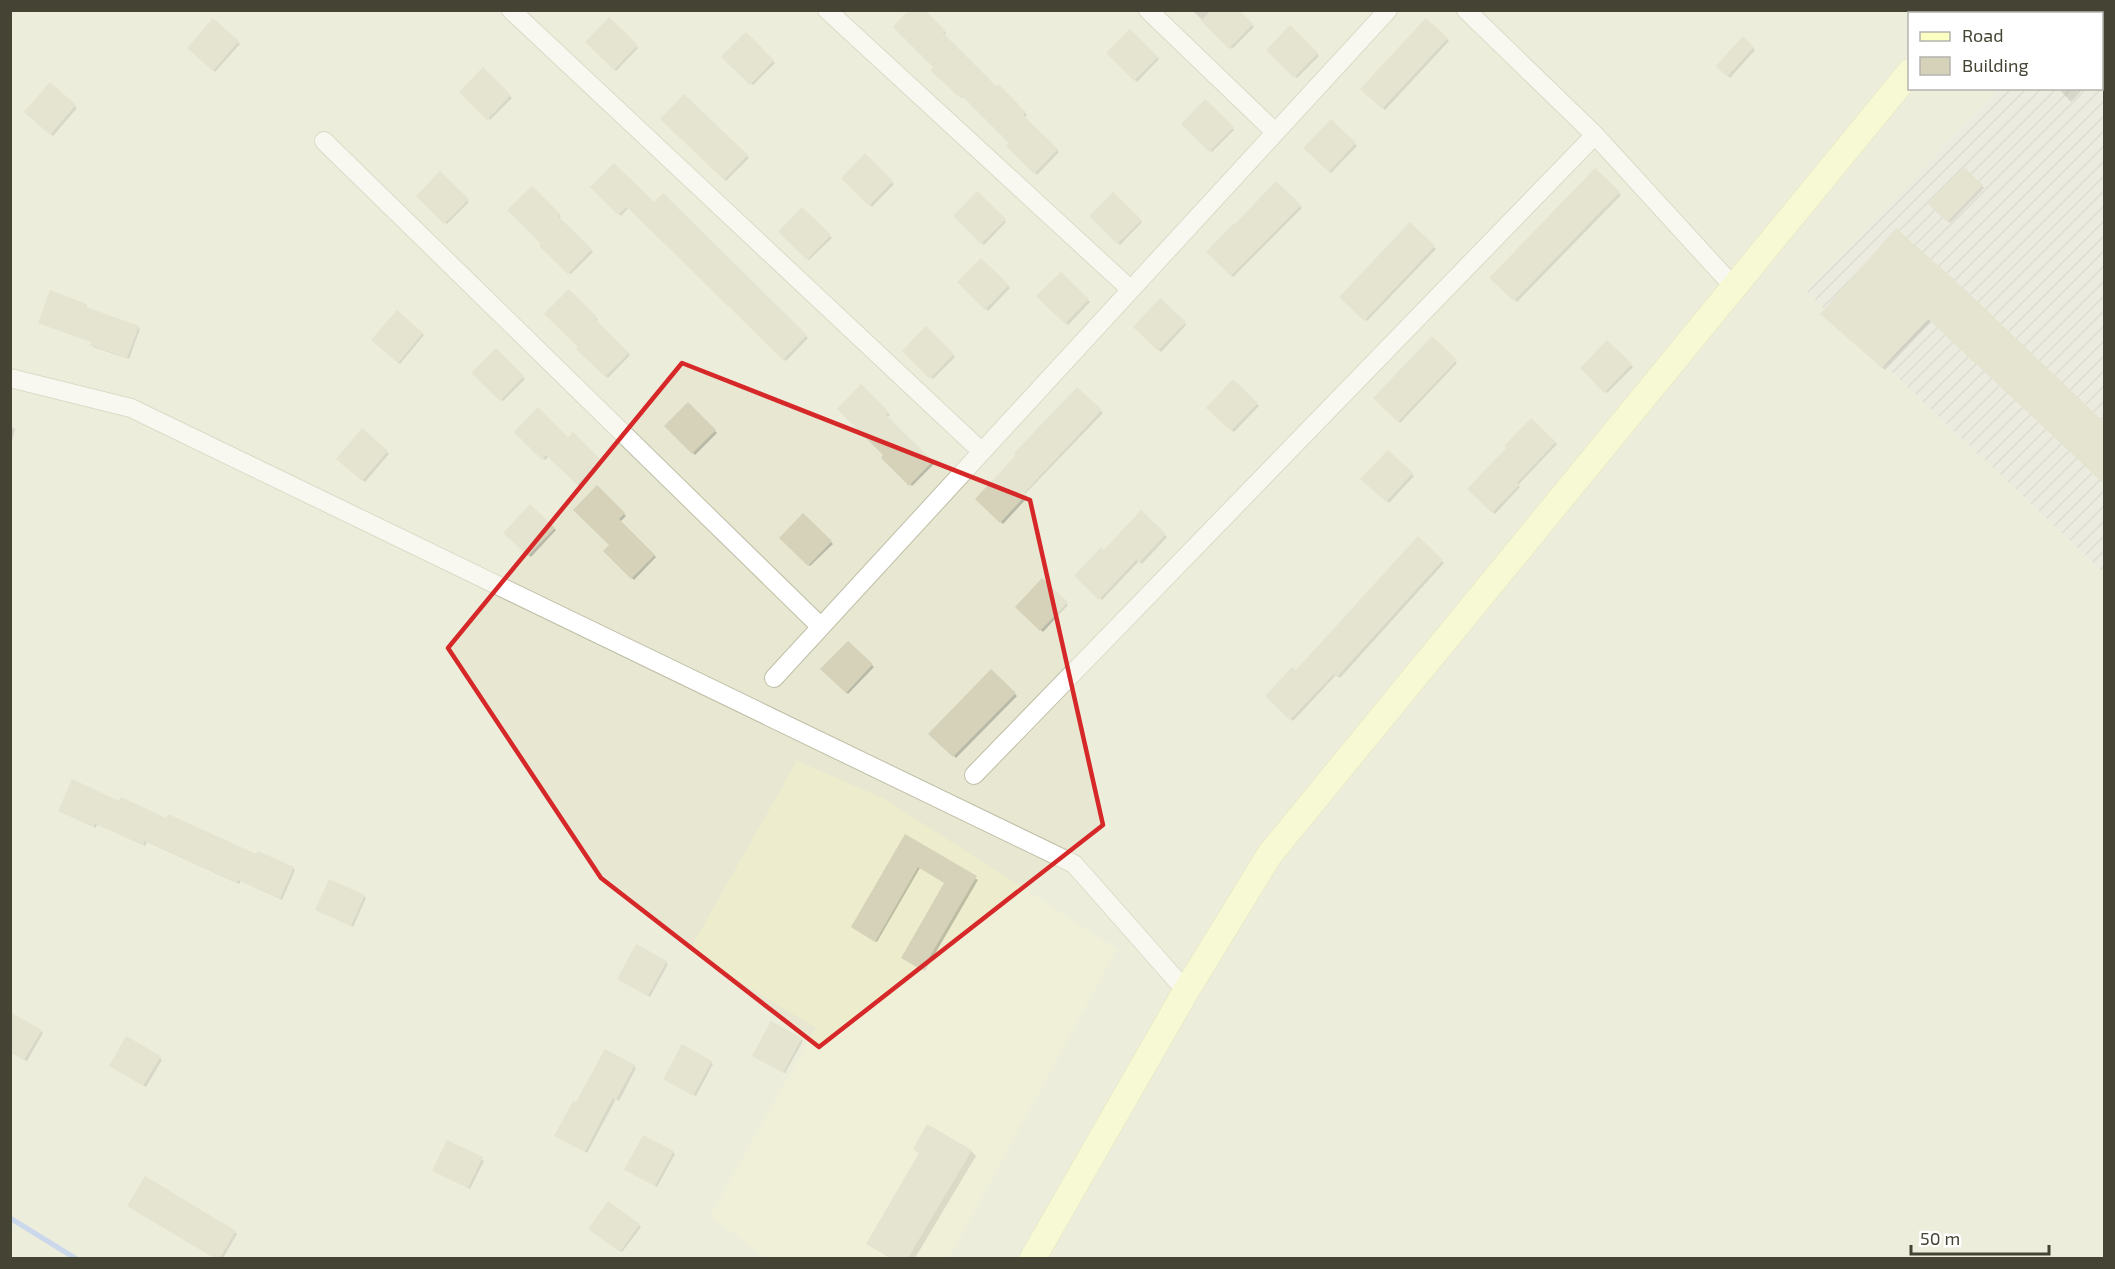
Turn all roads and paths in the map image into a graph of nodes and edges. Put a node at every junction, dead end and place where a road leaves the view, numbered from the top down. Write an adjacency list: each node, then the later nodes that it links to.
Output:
1 (511, 10): 13 (street)
2 (827, 10): 11 (street)
3 (1148, 10): 7 (street)
4 (1388, 10): 7 (street)
5 (1466, 10): 8 (street)
6 (1908, 74): 10 (street)
7 (1275, 132): 11 (street)
8 (1595, 135): 10 (street); 16 (street)
9 (324, 141): 14 (street)
10 (1733, 286): 17 (street)
11 (1130, 290): 13 (street)
12 (10, 378): 17 (street)
13 (981, 451): 14 (street)
14 (821, 627): 15 (street)
15 (774, 678)
16 (974, 775)
17 (1186, 991): 18 (street)
18 (1033, 1258)

